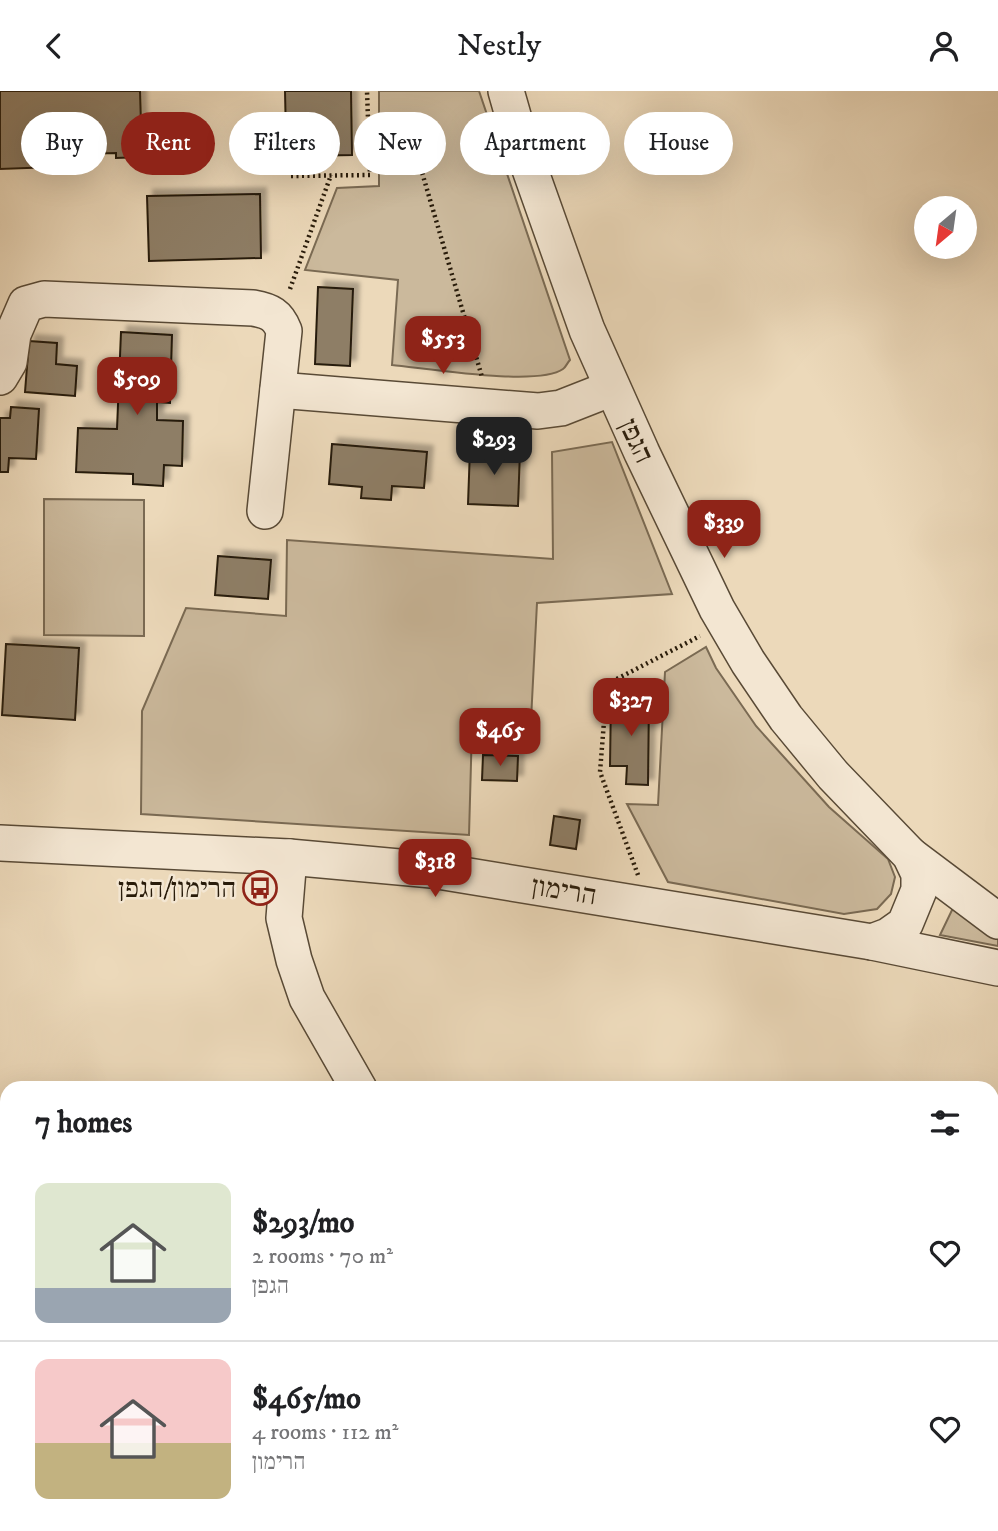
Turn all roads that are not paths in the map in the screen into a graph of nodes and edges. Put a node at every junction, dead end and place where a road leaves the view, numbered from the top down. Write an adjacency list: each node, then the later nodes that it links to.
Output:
1 (506, 91): 3 (street, הגפן)
2 (0, 376): 4 (street)
3 (612, 388): 4 (street); 7 (street, הגפן)
4 (278, 390): 5 (street)
5 (265, 511)
6 (0, 843): 8 (street, הרימון)
7 (910, 855): 9 (street, הגפן); 10 (street, הגפן)
8 (289, 857): 10 (street, הרימון); 12 (street)
9 (998, 921)
10 (872, 942): 11 (street, הרימון)
11 (998, 968)
12 (354, 1081)

